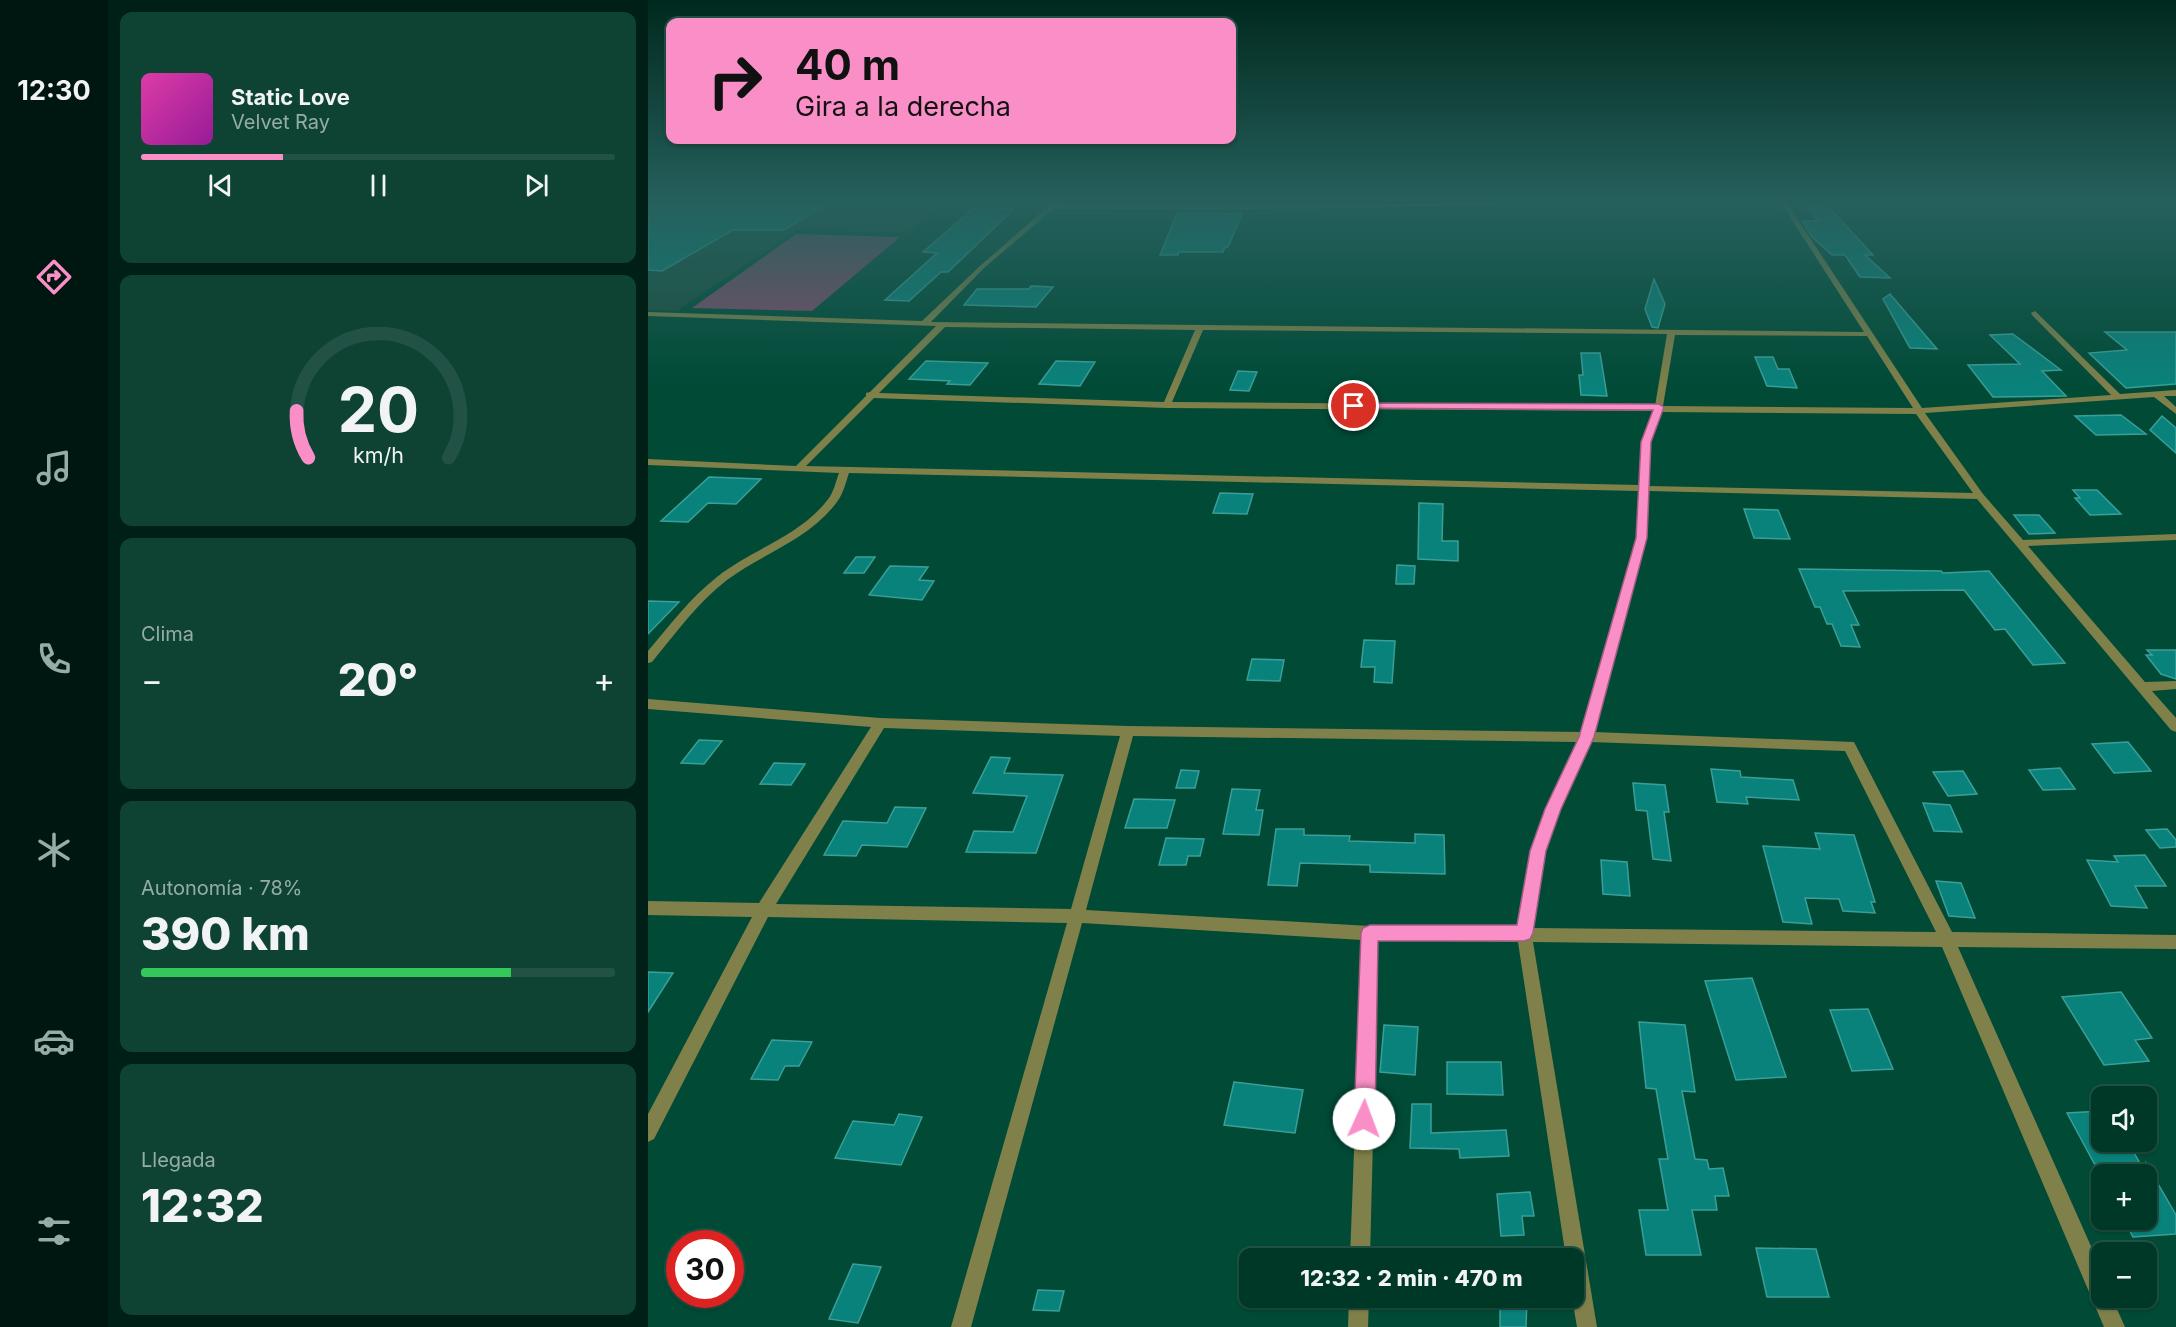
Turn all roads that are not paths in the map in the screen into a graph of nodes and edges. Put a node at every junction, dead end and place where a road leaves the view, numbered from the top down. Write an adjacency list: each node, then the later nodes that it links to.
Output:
1 (983, 265): 5 (street)
2 (1825, 265): 9 (street)
3 (2034, 313): 13 (street)
4 (648, 314): 5 (street)
5 (925, 323): 6 (street)
6 (942, 325): 7 (street); 11 (street)
7 (1199, 330): 8 (street); 14 (street)
8 (1671, 334): 9 (street); 15 (street)
9 (1870, 334): 16 (street)
10 (2176, 393): 12 (street)
11 (869, 395): 14 (street); 19 (street)
12 (2157, 395): 13 (street); 17 (street)
13 (2119, 398): 16 (street)
14 (1167, 405): 15 (street)
15 (1659, 407): 16 (street); 21 (street)
16 (1919, 411): 22 (street)
17 (2176, 411)
18 (648, 462): 19 (street)
19 (798, 469): 20 (street)
20 (845, 470): 21 (street); 25 (street)
21 (1646, 488): 22 (street); 34 (street)
22 (1980, 496): 24 (street)
23 (2176, 537): 24 (street)
24 (2019, 543): 27 (street)
25 (648, 659)
26 (2176, 686): 27 (street)
27 (2142, 687): 29 (street)
28 (648, 704): 31 (street)
29 (2162, 710): 30 (street); 32 (street)
30 (2176, 710)
31 (880, 723): 33 (street); 36 (street)
32 (2176, 728)
33 (1128, 731): 34 (street); 37 (street)
34 (1586, 737): 39 (street); 40 (street)
35 (648, 908): 36 (street)
36 (763, 911): 37 (street); 42 (street)
37 (1076, 916): 38 (street); 47 (street)
38 (1370, 933): 39 (street); 43 (street)
39 (1524, 933): 40 (street); 49 (street)
40 (1947, 939): 41 (street); 44 (street)
41 (2176, 942)
42 (648, 1133)
43 (1360, 1248)
44 (2091, 1272)
45 (1359, 1308): 48 (street)
46 (2107, 1308): 50 (street)
47 (961, 1327)
48 (1358, 1327)
49 (1587, 1327)
50 (2115, 1327)

